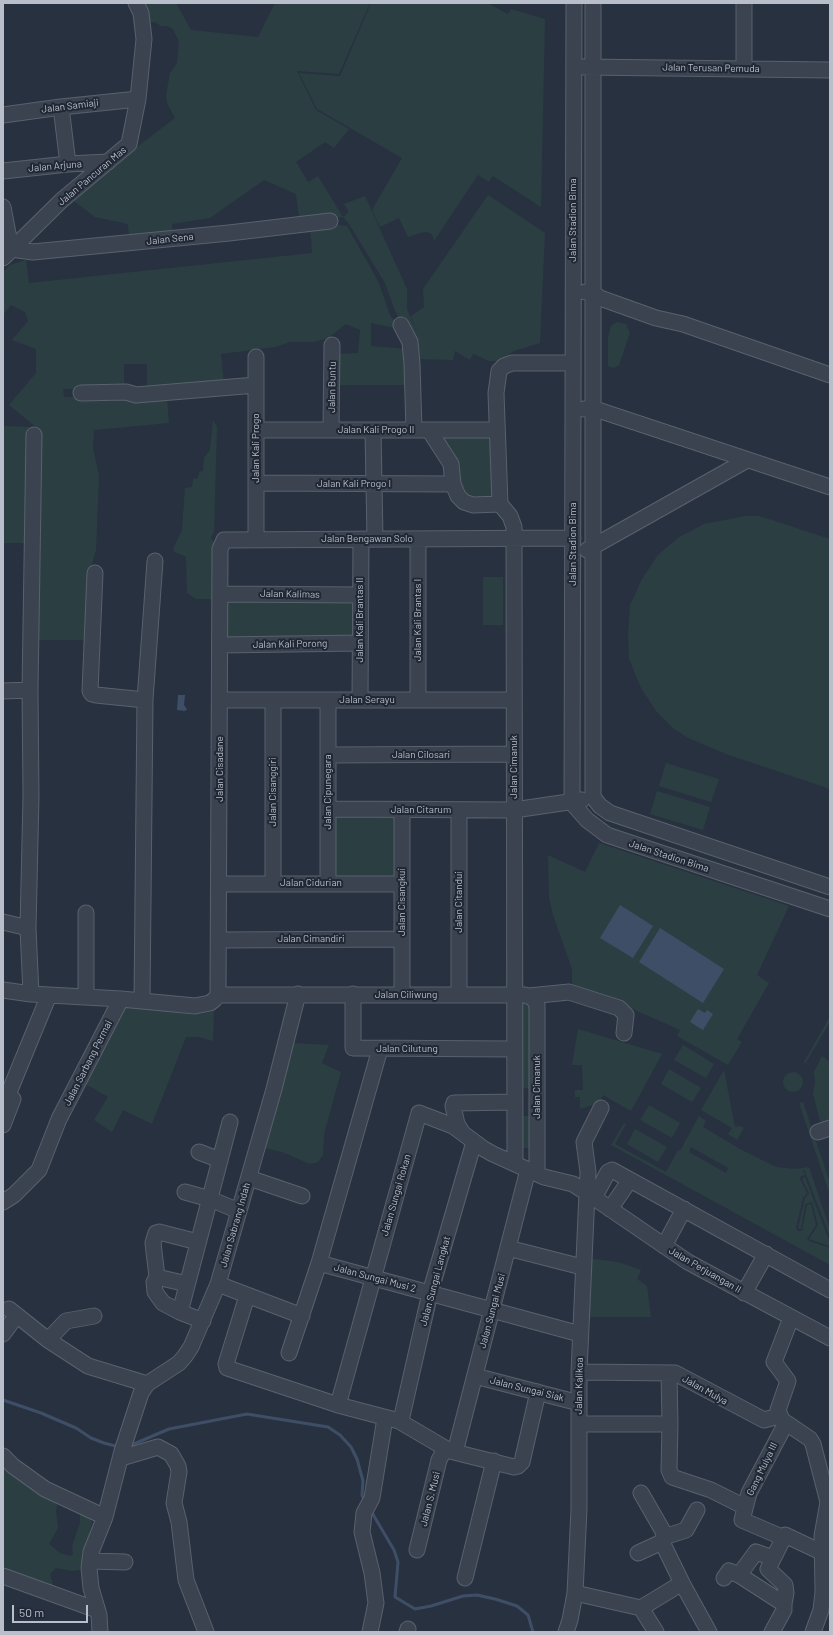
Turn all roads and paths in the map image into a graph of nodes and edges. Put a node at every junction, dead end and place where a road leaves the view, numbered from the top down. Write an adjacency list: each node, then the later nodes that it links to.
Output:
1 (136, 3): 9 (street, Jalan Pancuran Mas)
2 (574, 3): 5 (street, Jalan Stadion Bima)
3 (593, 3): 6 (street, Jalan Stadion Bima)
4 (744, 3): 7 (street)
5 (574, 67): 6 (street, Jalan Terusan Pemuda); 18 (street, Jalan Stadion Bima)
6 (593, 67): 7 (street, Jalan Terusan Pemuda); 19 (street, Jalan Stadion Bima)
7 (744, 69): 8 (street, Jalan Terusan Pemuda)
8 (830, 70)
9 (138, 99): 10 (street, Jalan Samiaji); 12 (street, Jalan Pancuran Mas)
10 (61, 106): 11 (street, Jalan Samiaji); 13 (street)
11 (3, 115)
12 (108, 162): 13 (street, Jalan Arjuna); 17 (street, Jalan Pancuran Mas)
13 (68, 164): 14 (street, Jalan Arjuna)
14 (3, 171)
15 (3, 207): 17 (street)
16 (330, 220): 17 (street, Jalan Sena)
17 (7, 253)
18 (573, 292): 19 (street); 23 (street, Jalan Stadion Bima)
19 (592, 292): 24 (street); 27 (street, Jalan Stadion Bima)
20 (401, 325): 32 (street)
21 (332, 346): 30 (street, Jalan Buntu)
22 (256, 357): 25 (street, Jalan Kali Progo)
23 (573, 363): 28 (street, Jalan Stadion Bima); 34 (street)
24 (830, 374)
25 (256, 385): 26 (street); 29 (street, Jalan Kali Progo)
26 (80, 393)
27 (592, 408): 28 (street); 36 (street); 48 (street, Jalan Stadion Bima)
28 (573, 409): 42 (street, Jalan Stadion Bima)
29 (256, 430): 30 (street, Jalan Kali Progo II); 37 (street, Jalan Kali Progo)
30 (331, 430): 31 (street, Jalan Kali Progo II)
31 (373, 430): 32 (street, Jalan Kali Progo II); 38 (street, Jalan Kali Brantas II)
32 (414, 430): 33 (street, Jalan Kali Progo II)
33 (429, 430): 34 (street, Jalan Kali Progo II); 39 (street)
34 (497, 430): 41 (street)
35 (34, 435): 56 (street)
36 (747, 460): 40 (street); 48 (street)
37 (256, 483): 38 (street, Jalan Kali Progo I); 43 (street, Jalan Kali Progo)
38 (374, 484): 39 (street, Jalan Kali Progo I); 44 (street, Jalan Kali Brantas II)
39 (453, 484): 41 (street)
40 (830, 487)
41 (500, 504): 46 (street, Jalan Cimanuk)
42 (573, 538): 46 (street, Jalan Bengawan Solo); 49 (street, Jalan Stadion Bima)
43 (256, 539): 44 (street, Jalan Bengawan Solo); 47 (street, Jalan Bengawan Solo)
44 (368, 539): 45 (street, Jalan Bengawan Solo); 53 (street, Jalan Kali Brantas II)
45 (418, 539): 46 (street, Jalan Bengawan Solo); 63 (street, Jalan Kali Brantas I)
46 (513, 539): 64 (street, Jalan Cimanuk)
47 (222, 543): 52 (street, Jalan Cisadane)
48 (593, 546): 49 (street); 67 (street, Jalan Stadion Bima)
49 (573, 560): 68 (street, Jalan Stadion Bima)
50 (155, 561): 58 (street)
51 (95, 573): 58 (street)
52 (220, 594): 53 (street, Jalan Kalimas); 55 (street, Jalan Cisadane)
53 (361, 595): 54 (street, Jalan Kali Brantas II)
54 (360, 643): 55 (street, Jalan Kali Porong); 62 (street, Jalan Kali Brantas II)
55 (220, 645): 59 (street, Jalan Cisadane)
56 (30, 690): 57 (street); 81 (street)
57 (3, 691)
58 (145, 700): 96 (street)
59 (220, 700): 60 (street, Jalan Serayu); 75 (street, Jalan Cisadane)
60 (272, 700): 61 (street, Jalan Serayu); 73 (street, Jalan Cisanggiri)
61 (328, 700): 62 (street, Jalan Serayu); 66 (street, Jalan Cipunegara)
62 (360, 700): 63 (street, Jalan Serayu)
63 (418, 700): 64 (street, Jalan Serayu)
64 (514, 700): 65 (street, Jalan Cimanuk)
65 (514, 754): 66 (street, Jalan Cilosari); 72 (street, Jalan Cimanuk)
66 (328, 755): 69 (street, Jalan Cipunegara)
67 (593, 797): 68 (street, Jalan Citarum); 77 (street)
68 (572, 803): 72 (street, Jalan Citarum); 78 (street, Jalan Stadion Bima)
69 (328, 809): 70 (street, Jalan Citarum); 74 (street, Jalan Cipunegara)
70 (402, 810): 71 (street, Jalan Citarum); 76 (street, Jalan Cisangkui)
71 (459, 810): 72 (street, Jalan Citarum); 91 (street, Jalan Citandui)
72 (514, 810): 92 (street, Jalan Cimanuk)
73 (273, 883): 74 (street, Jalan Cidurian); 75 (street, Jalan Cidurian)
74 (328, 883): 76 (street, Jalan Cidurian)
75 (219, 884): 83 (street, Jalan Cisadane)
76 (402, 884): 82 (street, Jalan Cisangkui)
77 (830, 887)
78 (830, 909)
79 (86, 913): 94 (street)
80 (3, 922): 81 (street)
81 (28, 928): 85 (street)
82 (402, 939): 83 (street, Jalan Cimandiri); 90 (street, Jalan Cisangkui)
83 (219, 940): 89 (street, Jalan Cisadane)
84 (3, 990): 85 (street)
85 (31, 994): 88 (street)
86 (298, 994): 87 (street, Jalan Ciliwung); 89 (street, Jalan Ciliwung); 111 (street, Jalan Sabrang Indah)
87 (354, 994): 90 (street, Jalan Ciliwung); 98 (street, Jalan Cilutung)
88 (49, 995): 94 (street); 100 (street)
89 (218, 995): 96 (street)
90 (402, 995): 91 (street, Jalan Ciliwung)
91 (459, 995): 92 (street, Jalan Ciliwung)
92 (514, 995): 93 (street); 99 (street, Jalan Cimanuk)
93 (529, 996): 97 (street); 110 (street, Jalan Cimanuk)
94 (86, 997): 95 (street)
95 (121, 999): 96 (street); 117 (street, Jalan Sarbang Permai)
96 (142, 1001)
97 (624, 1034)
98 (380, 1049): 99 (street, Jalan Cilutung); 125 (street)
99 (514, 1049): 101 (street, Jalan Cimanuk)
100 (22, 1065): 102 (street); 105 (street)
101 (514, 1102): 106 (street); 110 (street, Jalan Cimanuk)
102 (3, 1107)
103 (601, 1108): 115 (street, Jalan Kalikoa)
104 (230, 1122): 109 (street)
105 (3, 1125)
106 (462, 1132): 107 (street, Jalan Sungai Rokan); 128 (street, Jalan Sungai Rokan)
107 (474, 1142): 110 (street, Jalan Sungai Rokan); 132 (street, Jalan Sungai Langkat)
108 (199, 1152): 109 (street)
109 (220, 1160): 116 (street)
110 (527, 1169): 115 (street); 123 (street, Jalan Sungai Musi)
111 (249, 1178): 114 (street); 120 (street, Jalan Sabrang Indah)
112 (630, 1180): 115 (street); 118 (street); 119 (street)
113 (185, 1192): 116 (street)
114 (302, 1196)
115 (590, 1196): 119 (street, Jalan Perjuangan II); 126 (street, Jalan Kalikoa)
116 (210, 1199): 120 (street); 121 (street)
117 (3, 1202)
118 (680, 1207): 122 (street); 124 (street)
119 (610, 1209): 122 (street, Jalan Perjuangan II)
120 (239, 1212): 130 (street, Jalan Sabrang Indah)
121 (198, 1242): 127 (street); 129 (street)
122 (661, 1244): 133 (street, Jalan Perjuangan II)
123 (508, 1248): 126 (street); 135 (street, Jalan Sungai Musi)
124 (766, 1254): 131 (street); 133 (street)
125 (319, 1262): 128 (street, Jalan Sungai Musi 2); 138 (street)
126 (582, 1267): 142 (street, Jalan Kalikoa)
127 (157, 1277): 129 (street); 136 (street)
128 (372, 1277): 132 (street, Jalan Sungai Musi 2); 152 (street, Jalan Sungai Rokan)
129 (187, 1284): 136 (street)
130 (218, 1284): 134 (street); 140 (street, Jalan Sabrang Indah)
131 (830, 1290)
132 (430, 1293): 135 (street, Jalan Sungai Musi 2); 153 (street, Jalan Sungai Langkat)
133 (744, 1293): 139 (street, Jalan Perjuangan II)
134 (247, 1296): 138 (street); 152 (street)
135 (492, 1310): 142 (street, Jalan Sungai Musi 2); 148 (street, Jalan Sungai Musi)
136 (180, 1312): 140 (street)
137 (94, 1316): 144 (street)
138 (302, 1316): 145 (street)
139 (791, 1318): 143 (street, Jalan Perjuangan II); 154 (street, Gang Mulya III)
140 (203, 1321): 149 (street, Jalan Sabrang Indah)
141 (3, 1334): 144 (street)
142 (580, 1334): 146 (street, Jalan Kalikoa)
143 (830, 1338)
144 (48, 1340): 149 (street)
145 (289, 1353)
146 (579, 1372): 147 (street, Jalan Mulya); 151 (street, Jalan Kalikoa)
147 (669, 1373): 154 (street, Jalan Mulya); 156 (street)
148 (475, 1376): 150 (street, Jalan Sungai Siak); 157 (street, Jalan Sungai Musi)
149 (147, 1384): 158 (street, Jalan Sabrang Indah)
150 (538, 1392): 151 (street, Jalan Sungai Siak); 160 (street)
151 (579, 1403): 155 (street, Jalan Kalikoa)
152 (338, 1405): 153 (street)
153 (392, 1419): 157 (street); 184 (street, Jalan Sungai Langkat)
154 (782, 1419): 162 (street, Gang Mulya III); 169 (street)
155 (579, 1424): 156 (street); 178 (street, Jalan Kalikoa)
156 (670, 1424): 162 (street)
157 (450, 1450): 160 (street); 167 (street, Jalan S. Musi)
158 (121, 1454): 164 (street, Jalan Sabrang Indah); 183 (street)
159 (3, 1456): 164 (street)
160 (494, 1461): 175 (street)
161 (642, 1493): 166 (street)
162 (745, 1507): 165 (street, Gang Mulya III)
163 (698, 1510): 166 (street)
164 (105, 1517): 171 (street, Jalan Sabrang Indah)
165 (784, 1538): 169 (street); 170 (street)
166 (663, 1540): 168 (street); 177 (street)
167 (417, 1550)
168 (638, 1552)
169 (821, 1552): 189 (street)
170 (773, 1558): 173 (street); 179 (street)
171 (90, 1561): 172 (street); 181 (street, Jalan Sabrang Indah)
172 (125, 1562)
173 (739, 1575): 176 (street); 179 (street)
174 (3, 1576): 181 (street)
175 (465, 1578)
176 (724, 1578)
177 (682, 1583): 180 (street); 187 (street)
178 (575, 1593): 180 (street); 185 (street, Jalan Kalikoa)
179 (784, 1604): 188 (street)
180 (641, 1608): 186 (street)
181 (97, 1610): 182 (street, Jalan Sabrang Indah)
182 (100, 1632)
183 (206, 1632)
184 (370, 1632)
185 (566, 1632)
186 (656, 1632)
187 (709, 1632)
188 (772, 1632)
189 (814, 1632)

